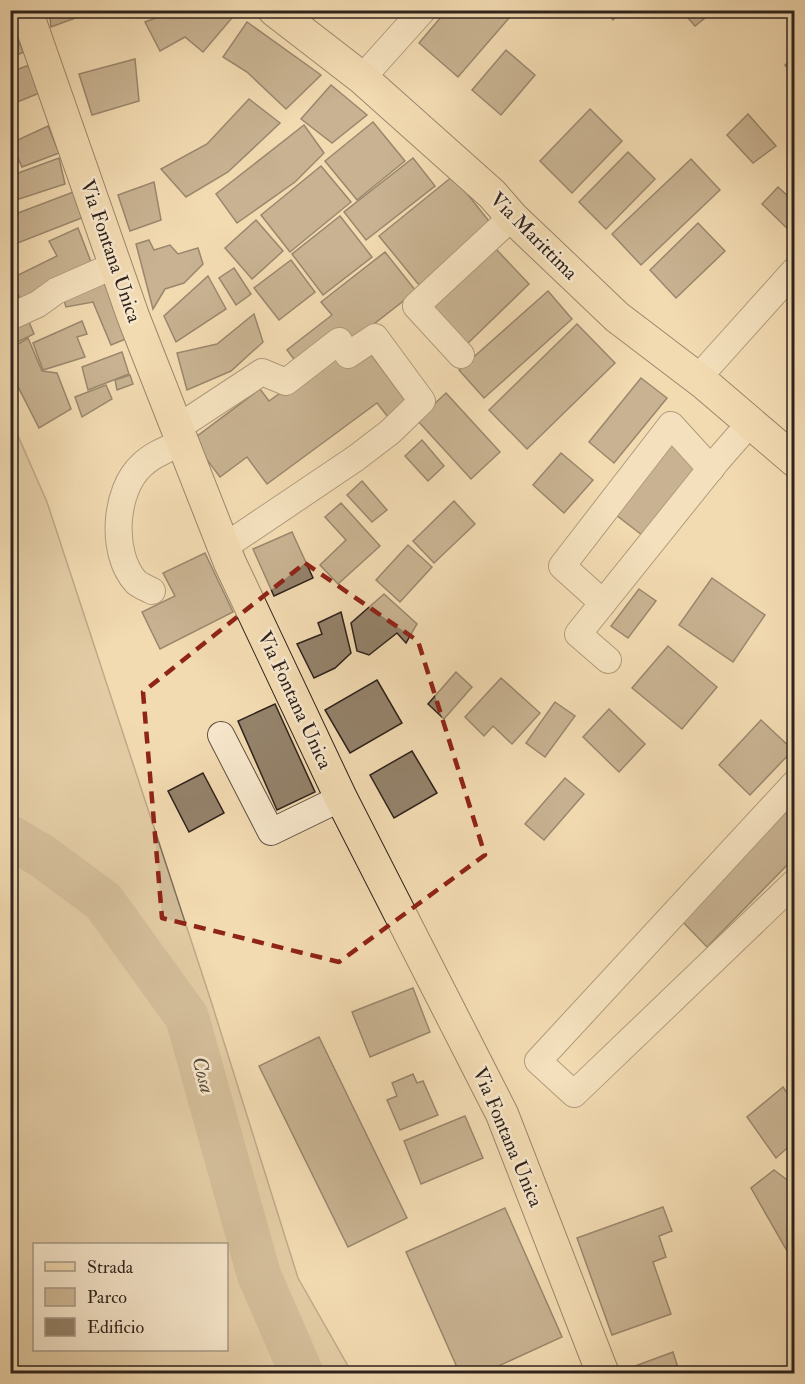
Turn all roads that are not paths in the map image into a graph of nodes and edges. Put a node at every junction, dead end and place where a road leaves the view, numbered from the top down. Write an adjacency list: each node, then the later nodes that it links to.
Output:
1 (26, 10): 6 (main road, Via Fontana Unica)
2 (274, 10): 4 (main road, Via Marittima)
3 (423, 10): 4 (street)
4 (362, 78): 5 (main road, Via Marittima)
5 (512, 217): 9 (street); 10 (main road, Via Marittima)
6 (115, 265): 8 (street); 12 (main road, Via Fontana Unica)
7 (795, 271): 10 (street)
8 (10, 317)
9 (461, 355)
10 (697, 379): 11 (main road, Via Marittima)
11 (750, 423): 13 (main road, Via Marittima); 14 (street)
12 (180, 435): 15 (main road, Via Fontana Unica); 15 (street); 16 (street)
13 (795, 460)
14 (711, 469): 17 (street); 17 (street)
15 (224, 547): 21 (main road, Via Fontana Unica)
16 (152, 591)
17 (603, 603): 18 (street)
18 (608, 660)
19 (221, 735): 21 (street)
20 (795, 784): 22 (street)
21 (341, 798): 23 (main road, Via Fontana Unica)
22 (795, 883)
23 (603, 1374)

